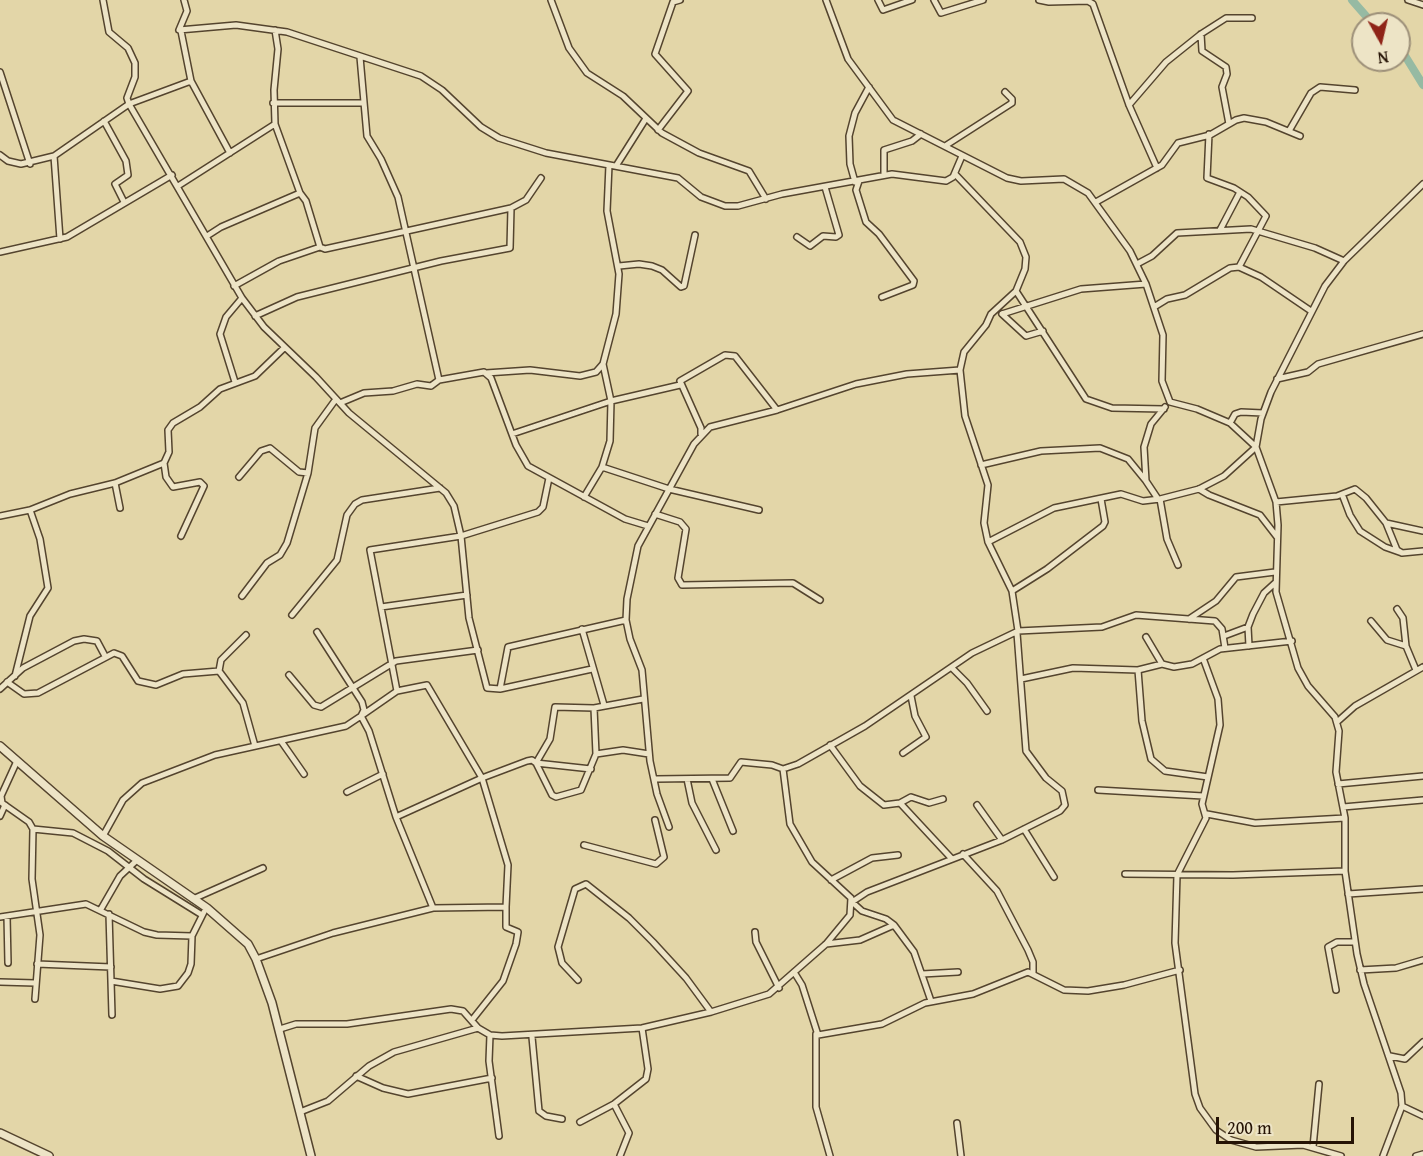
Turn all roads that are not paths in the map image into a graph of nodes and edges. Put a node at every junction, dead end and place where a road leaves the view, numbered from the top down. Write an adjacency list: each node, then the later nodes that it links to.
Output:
1 (103, 0): 25 (street)
2 (184, 0): 15 (street)
3 (551, 0): 27 (street)
4 (680, 0): 31 (street)
5 (826, 0): 20 (street)
6 (878, 0): 7 (street)
7 (912, 0)
8 (934, 0): 9 (street)
9 (983, 0)
10 (1039, 0): 26 (street)
11 (1408, 0): 12 (street)
12 (1423, 5)
13 (1252, 18): 16 (street)
14 (275, 30): 15 (street); 17 (street); 23 (street)
15 (181, 31): 19 (street)
16 (1201, 34): 26 (street); 30 (street)
17 (360, 57): 24 (street); 42 (street)
18 (0, 72): 41 (street)
19 (191, 81): 25 (street); 37 (street)
20 (869, 87): 33 (street); 49 (street)
21 (1355, 90): 32 (street)
22 (1005, 92): 36 (street)
23 (273, 103): 24 (street); 29 (street)
24 (363, 103): 59 (street)
25 (129, 104): 28 (street); 46 (street)
26 (1129, 105): 44 (street)
27 (645, 120): 31 (street); 43 (street)
28 (104, 121): 39 (street); 56 (street)
29 (275, 124): 37 (street); 54 (street)
30 (1228, 124): 32 (street); 34 (street)
31 (658, 130): 55 (street)
32 (1289, 131): 35 (street)
33 (921, 134): 36 (street); 47 (street)
34 (1209, 135): 44 (street); 53 (street)
35 (1300, 136)
36 (945, 146): 40 (street)
37 (230, 153): 51 (street)
38 (0, 155): 41 (street)
39 (54, 156): 41 (street); 65 (street)
40 (962, 156): 45 (street); 57 (street)
41 (30, 164)
42 (609, 165): 43 (street); 70 (street)
43 (616, 166): 55 (street)
44 (1158, 168): 57 (street)
45 (955, 174): 47 (street); 75 (street)
46 (172, 175): 51 (street); 56 (street)
47 (884, 175): 49 (street)
48 (541, 178): 58 (street)
49 (857, 182): 52 (street); 76 (street)
50 (1423, 184): 68 (street)
51 (178, 186): 63 (street)
52 (825, 187): 55 (street); 64 (street)
53 (1240, 192): 60 (street); 61 (street)
54 (300, 193): 63 (street); 66 (street)
55 (766, 199)
56 (124, 201): 65 (street)
57 (1096, 202): 69 (street)
58 (511, 208): 59 (street); 71 (street)
59 (407, 230): 66 (street); 71 (street)
60 (1220, 230): 61 (street); 69 (street)
61 (1260, 231): 68 (street); 72 (street)
62 (695, 235): 70 (street)
63 (207, 236): 74 (street)
64 (797, 237)
65 (60, 239): 67 (street)
66 (320, 247): 74 (street)
67 (0, 252)
68 (1344, 261): 81 (street)
69 (1137, 264): 73 (street)
70 (619, 266): 87 (street)
71 (415, 267): 83 (street); 91 (street)
72 (1239, 267): 79 (street); 81 (street)
73 (1146, 284): 78 (street); 79 (street)
74 (234, 286): 77 (street)
75 (1017, 291): 78 (street); 80 (street)
76 (882, 297)
77 (243, 298): 83 (street); 92 (street)
78 (1027, 307): 82 (street); 84 (street)
79 (1154, 307): 96 (street)
80 (997, 308): 82 (street); 88 (street)
81 (1311, 311): 90 (street)
82 (1002, 314): 84 (street)
83 (255, 316): 86 (street)
84 (1043, 331): 97 (street)
85 (1423, 334): 90 (street)
86 (284, 348): 92 (street); 94 (street)
87 (603, 364): 89 (street); 95 (street)
88 (960, 370): 98 (street); 105 (street)
89 (486, 373): 91 (street); 101 (street)
90 (1276, 379): 99 (street)
91 (439, 380): 94 (street)
92 (235, 382): 104 (street)
93 (680, 384): 95 (street); 98 (street); 102 (street)
94 (338, 401): 107 (street); 112 (street)
95 (611, 402): 101 (street); 106 (street)
96 (1170, 402): 97 (street); 100 (street)
97 (1164, 409): 110 (street)
98 (777, 410): 102 (street)
99 (1263, 413): 100 (street); 103 (street)
100 (1230, 423): 103 (street)
101 (512, 434): 109 (street)
102 (701, 436): 113 (street)
103 (1256, 447): 114 (street); 119 (street)
104 (165, 463): 111 (street); 128 (street)
105 (981, 465): 110 (street); 131 (street)
106 (602, 467): 113 (street); 116 (street)
107 (308, 473): 108 (street); 138 (street)
108 (239, 477)
109 (549, 478): 116 (street); 129 (street)
110 (1146, 482): 118 (street)
111 (115, 483): 120 (street); 121 (street)
112 (440, 488): 129 (street); 143 (street)
113 (669, 489): 122 (street); 123 (street)
114 (1199, 489): 118 (street); 130 (street)
115 (1342, 494): 119 (street); 125 (street); 133 (street)
116 (584, 496): 126 (street)
117 (1101, 499): 118 (street); 131 (street); 137 (street)
118 (1159, 499): 134 (street)
119 (1276, 502): 130 (street)
120 (120, 507)
121 (30, 510): 124 (street); 170 (street)
122 (759, 510)
123 (655, 514): 126 (street); 140 (street)
124 (0, 516)
125 (1386, 523): 127 (street); 133 (street)
126 (648, 526): 145 (street)
127 (1423, 531)
128 (181, 536)
129 (461, 536): 139 (street); 141 (street)
130 (1278, 539): 135 (street)
131 (988, 542): 137 (street)
132 (1423, 551): 133 (street)
133 (1402, 553)
134 (1178, 565)
135 (1275, 572): 136 (street); 144 (street)
136 (1275, 583): 147 (street); 154 (street)
137 (1012, 591): 150 (street)
138 (242, 596)
139 (467, 596): 141 (street); 158 (street)
140 (820, 600)
141 (381, 607): 161 (street)
142 (1397, 609): 156 (street)
143 (292, 615)
144 (1189, 619): 150 (street); 152 (street)
145 (626, 620): 148 (street); 178 (street)
146 (1371, 621): 156 (street)
147 (1248, 627): 152 (street); 155 (street)
148 (582, 629): 165 (street); 175 (street)
149 (317, 632): 173 (street)
150 (1018, 632): 164 (street); 171 (street)
151 (246, 636): 168 (street)
152 (1224, 636): 157 (street)
153 (1146, 637): 162 (street)
154 (1292, 641): 155 (street); 183 (street)
155 (1249, 646): 157 (street)
156 (1406, 646): 167 (street)
157 (1225, 648): 160 (street)
158 (478, 650): 161 (street); 175 (street)
159 (105, 656): 168 (street); 170 (street); 172 (street)
160 (1203, 658): 162 (street); 198 (street)
161 (392, 663): 173 (street); 176 (street)
162 (1162, 664): 166 (street)
163 (1423, 667): 167 (street)
164 (952, 668): 177 (street); 181 (street)
165 (592, 669): 175 (street); 179 (street)
166 (1138, 670): 171 (street); 198 (street)
167 (1416, 670): 183 (street)
168 (219, 671): 187 (street)
169 (289, 675): 173 (street)
170 (15, 676): 172 (street)
171 (1021, 679): 220 (street)
172 (7, 682): 174 (street)
173 (354, 688): 182 (street)
174 (0, 689)
175 (500, 689)
176 (398, 691): 182 (street); 199 (street)
177 (911, 696): 185 (street); 188 (street)
178 (643, 699): 179 (street); 190 (street)
179 (604, 705): 180 (street)
180 (594, 708): 189 (street); 192 (street)
181 (987, 711)
182 (360, 716): 184 (street); 196 (street)
183 (1337, 722): 203 (street)
184 (281, 741): 187 (street); 195 (street)
185 (830, 745): 194 (street); 210 (street)
186 (0, 746): 191 (street)
187 (255, 746): 222 (street)
188 (903, 753)
189 (596, 754): 190 (street); 193 (street)
190 (649, 754): 200 (street)
191 (17, 760): 209 (street); 222 (street)
192 (536, 763): 193 (street); 193 (street); 199 (street)
193 (591, 769)
194 (783, 769): 202 (street); 236 (street)
195 (304, 774)
196 (383, 774): 205 (street); 215 (street)
197 (1423, 776): 203 (street)
198 (1208, 777): 206 (street)
199 (482, 778): 215 (street); 241 (street)
200 (656, 779): 201 (street); 218 (street)
201 (687, 779): 202 (street); 225 (street)
202 (712, 779): 221 (street)
203 (1338, 784): 212 (street)
204 (1098, 790): 206 (street)
205 (347, 792)
206 (1203, 796): 213 (street)
207 (943, 799): 210 (street)
208 (1423, 800): 212 (street)
209 (2, 803): 214 (street); 219 (street)
210 (900, 803): 228 (street)
211 (977, 805): 223 (street)
212 (1343, 807): 216 (street)
213 (1207, 814): 216 (street); 234 (street)
214 (0, 816)
215 (396, 817): 242 (street)
216 (1345, 818): 232 (street)
217 (655, 820): 224 (street)
218 (669, 827)
219 (33, 829): 230 (street); 244 (street)
220 (1024, 829): 223 (street); 235 (street)
221 (733, 831)
222 (103, 836): 229 (street)
223 (1002, 840): 226 (street)
224 (584, 845)
225 (716, 850)
226 (963, 854): 228 (street); 263 (street)
227 (898, 855): 236 (street)
228 (952, 859): 240 (street)
229 (136, 861): 230 (street); 239 (street)
230 (129, 867): 243 (street); 245 (street)
231 (262, 868): 239 (street)
232 (1345, 871): 234 (street); 238 (street)
233 (1125, 874): 234 (street)
234 (1177, 875): 259 (street)
235 (1054, 877)
236 (831, 880): 240 (street)
237 (1423, 889): 238 (street)
238 (1348, 894): 252 (street)
239 (193, 899): 245 (street)
240 (852, 902): 249 (street); 253 (street)
241 (506, 907): 242 (street); 275 (street)
242 (433, 908): 254 (street)
243 (101, 909): 244 (street); 246 (street)
244 (37, 910): 247 (street); 257 (street)
245 (205, 911): 251 (street); 254 (street)
246 (109, 914): 251 (street); 258 (street)
247 (7, 916): 248 (street); 256 (street)
248 (0, 917)
249 (894, 925): 253 (street); 264 (street)
250 (755, 933): 269 (street)
251 (192, 936): 266 (street)
252 (1355, 942): 260 (street); 270 (street)
253 (826, 944): 261 (street)
254 (256, 959): 278 (street)
255 (1423, 960): 260 (street)
256 (8, 963)
257 (37, 964): 258 (street); 268 (street)
258 (111, 967): 266 (street)
259 (1180, 970): 263 (street); 296 (street)
260 (1360, 970): 283 (street)
261 (794, 972): 269 (street); 279 (street)
262 (958, 972): 264 (street)
263 (1033, 973): 272 (street)
264 (922, 974): 272 (street)
265 (578, 980): 273 (street)
266 (111, 981): 274 (street)
267 (0, 982): 268 (street)
268 (35, 983): 271 (street)
269 (779, 988): 273 (street)
270 (1336, 990)
271 (34, 999)
272 (931, 1001): 279 (street)
273 (711, 1012): 277 (street)
274 (112, 1015)
275 (471, 1020): 276 (street); 278 (street)
276 (478, 1028): 280 (street); 284 (street)
277 (642, 1028): 281 (street); 287 (street)
278 (279, 1029): 289 (street)
279 (816, 1034): 301 (street)
280 (490, 1035): 281 (street); 285 (street)
281 (532, 1036): 291 (street)
282 (1423, 1042): 283 (street)
283 (1390, 1056): 288 (street)
284 (356, 1076): 285 (street); 289 (street)
285 (492, 1078): 295 (street)
286 (1319, 1084): 296 (street)
287 (614, 1104): 292 (street); 300 (street)
288 (1401, 1106): 290 (street); 304 (street)
289 (300, 1112): 299 (street)
290 (1423, 1116)
291 (562, 1119)
292 (580, 1122)
293 (957, 1123): 302 (street)
294 (0, 1133): 298 (street)
295 (499, 1136)
296 (1313, 1147): 303 (street)
297 (1423, 1154): 305 (street)
298 (49, 1156)
299 (311, 1156)
300 (621, 1156)
301 (830, 1156)
302 (961, 1156)
303 (1341, 1156)
304 (1383, 1156)
305 (1416, 1156)

